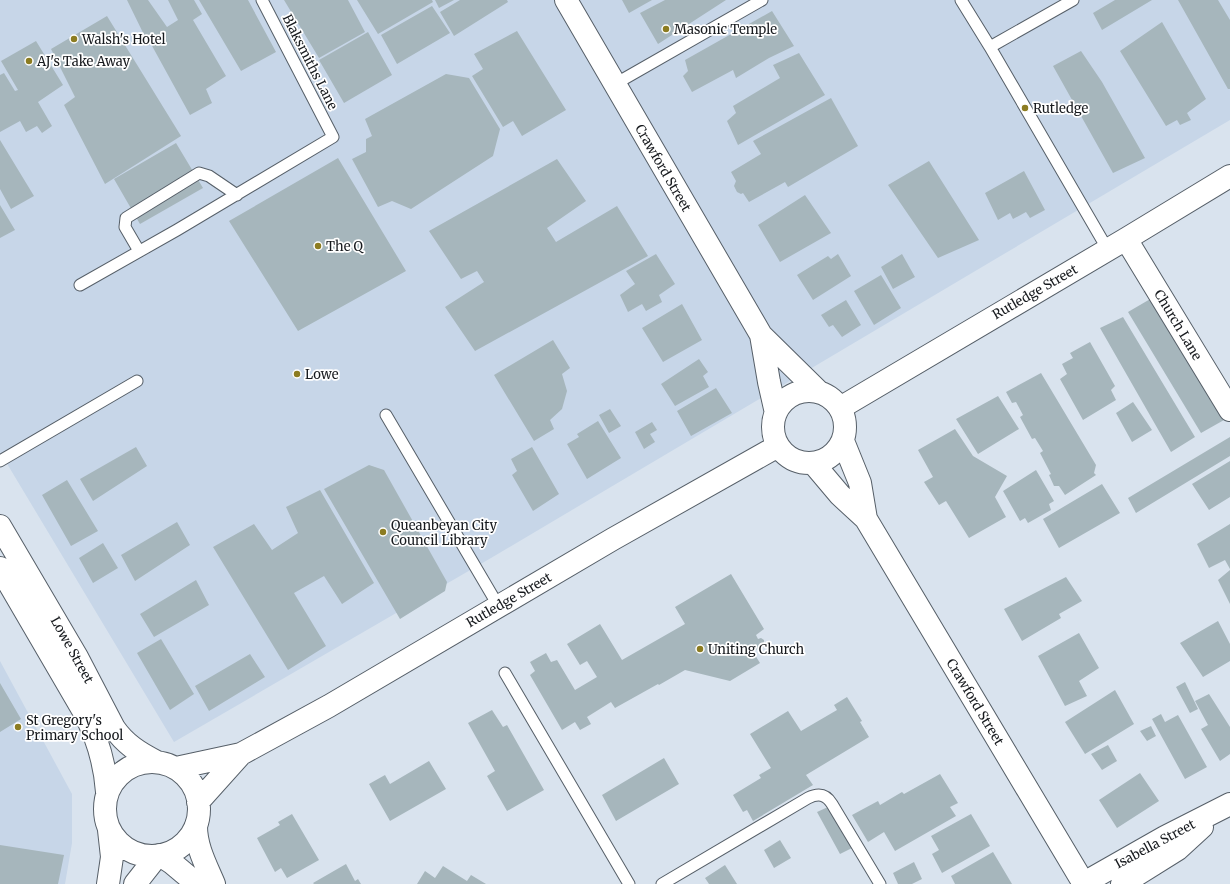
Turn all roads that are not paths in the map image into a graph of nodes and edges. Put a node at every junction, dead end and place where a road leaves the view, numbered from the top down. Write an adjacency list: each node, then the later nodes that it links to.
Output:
1 (262, 0): 9 (lane, Blaksmiths Lane)
2 (566, 0): 7 (street, Crawford Street)
3 (762, 0): 7 (lane)
4 (961, 0): 6 (lane)
5 (1073, 0): 6 (lane)
6 (990, 47): 10 (lane)
7 (615, 84): 13 (street, Crawford Street)
8 (1230, 176): 10 (street, Rutledge Street)
9 (236, 195): 11 (lane); 11 (lane)
10 (1117, 245): 16 (street, Rutledge Street); 17 (street, Church Lane)
11 (139, 251): 12 (lane)
12 (80, 285)
13 (761, 335): 15 (street, Crawford Street); 18 (street, Crawford Street)
14 (137, 381): 22 (lane)
15 (819, 392): 16 (street); 18 (street)
16 (840, 408): 20 (street)
17 (1230, 410)
18 (776, 413): 21 (street)
19 (386, 415): 27 (lane)
20 (844, 441): 23 (street); 24 (street, Crawford Street)
21 (778, 446): 23 (street); 27 (street, Rutledge Street)
22 (0, 461)
23 (813, 464): 24 (street, Crawford Street)
24 (866, 519): 44 (street, Crawford Street)
25 (0, 526): 30 (street, Lowe Street)
26 (0, 568): 31 (street, Lowe Street)
27 (499, 606): 29 (street, Rutledge Street)
28 (505, 673): 41 (lane)
29 (241, 754): 30 (street, Rutledge Street); 32 (street, Rutledge Street)
30 (166, 765): 31 (street); 32 (street)
31 (107, 792): 35 (street)
32 (198, 802): 34 (street)
33 (1229, 805): 44 (street, Isabella Street); 45 (street, Isabella Street)
34 (196, 826): 36 (street); 40 (street)
35 (109, 830): 36 (street); 37 (street)
36 (159, 856): 38 (street); 39 (street)
37 (108, 884)
38 (135, 884)
39 (197, 884)
40 (214, 884)
41 (629, 884)
42 (662, 884): 43 (lane)
43 (880, 884)
44 (1084, 884)
45 (1122, 884)

